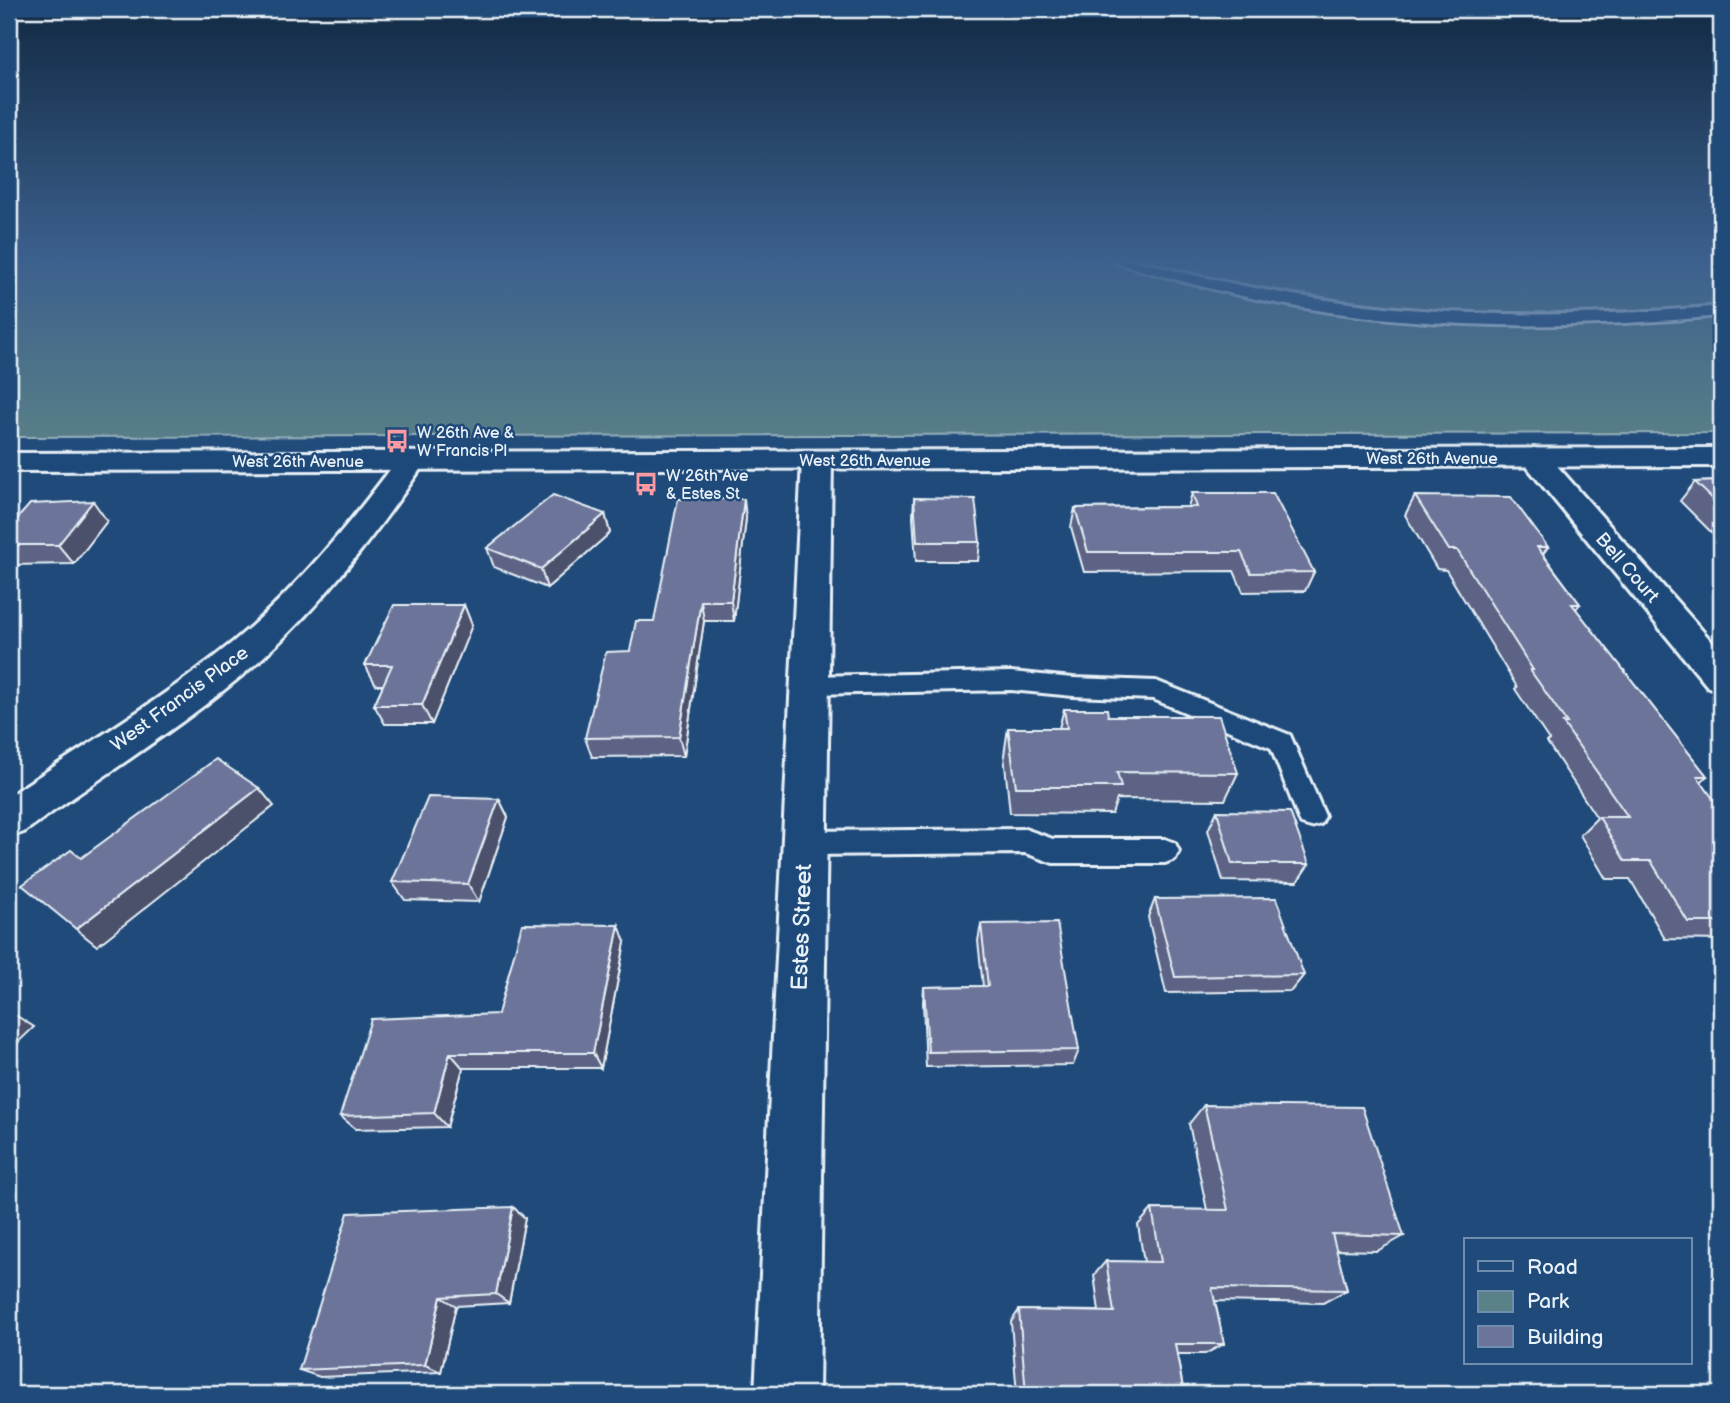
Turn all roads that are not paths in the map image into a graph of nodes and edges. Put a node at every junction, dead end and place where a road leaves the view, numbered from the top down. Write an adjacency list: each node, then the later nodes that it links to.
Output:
1 (1534, 457): 2 (street, West 26th Avenue); 3 (street, West 26th Avenue); 6 (street, Bell Court)
2 (1721, 457)
3 (817, 460): 4 (street, West 26th Avenue); 7 (street, Estes Street)
4 (411, 461): 5 (street, West 26th Avenue); 9 (street, West Francis Place)
5 (9, 462)
6 (1721, 677)
7 (809, 685): 8 (lane); 10 (street, Estes Street)
8 (1311, 816)
9 (9, 819)
10 (804, 843): 11 (lane); 12 (street, Estes Street)
11 (1165, 851)
12 (787, 1394)

